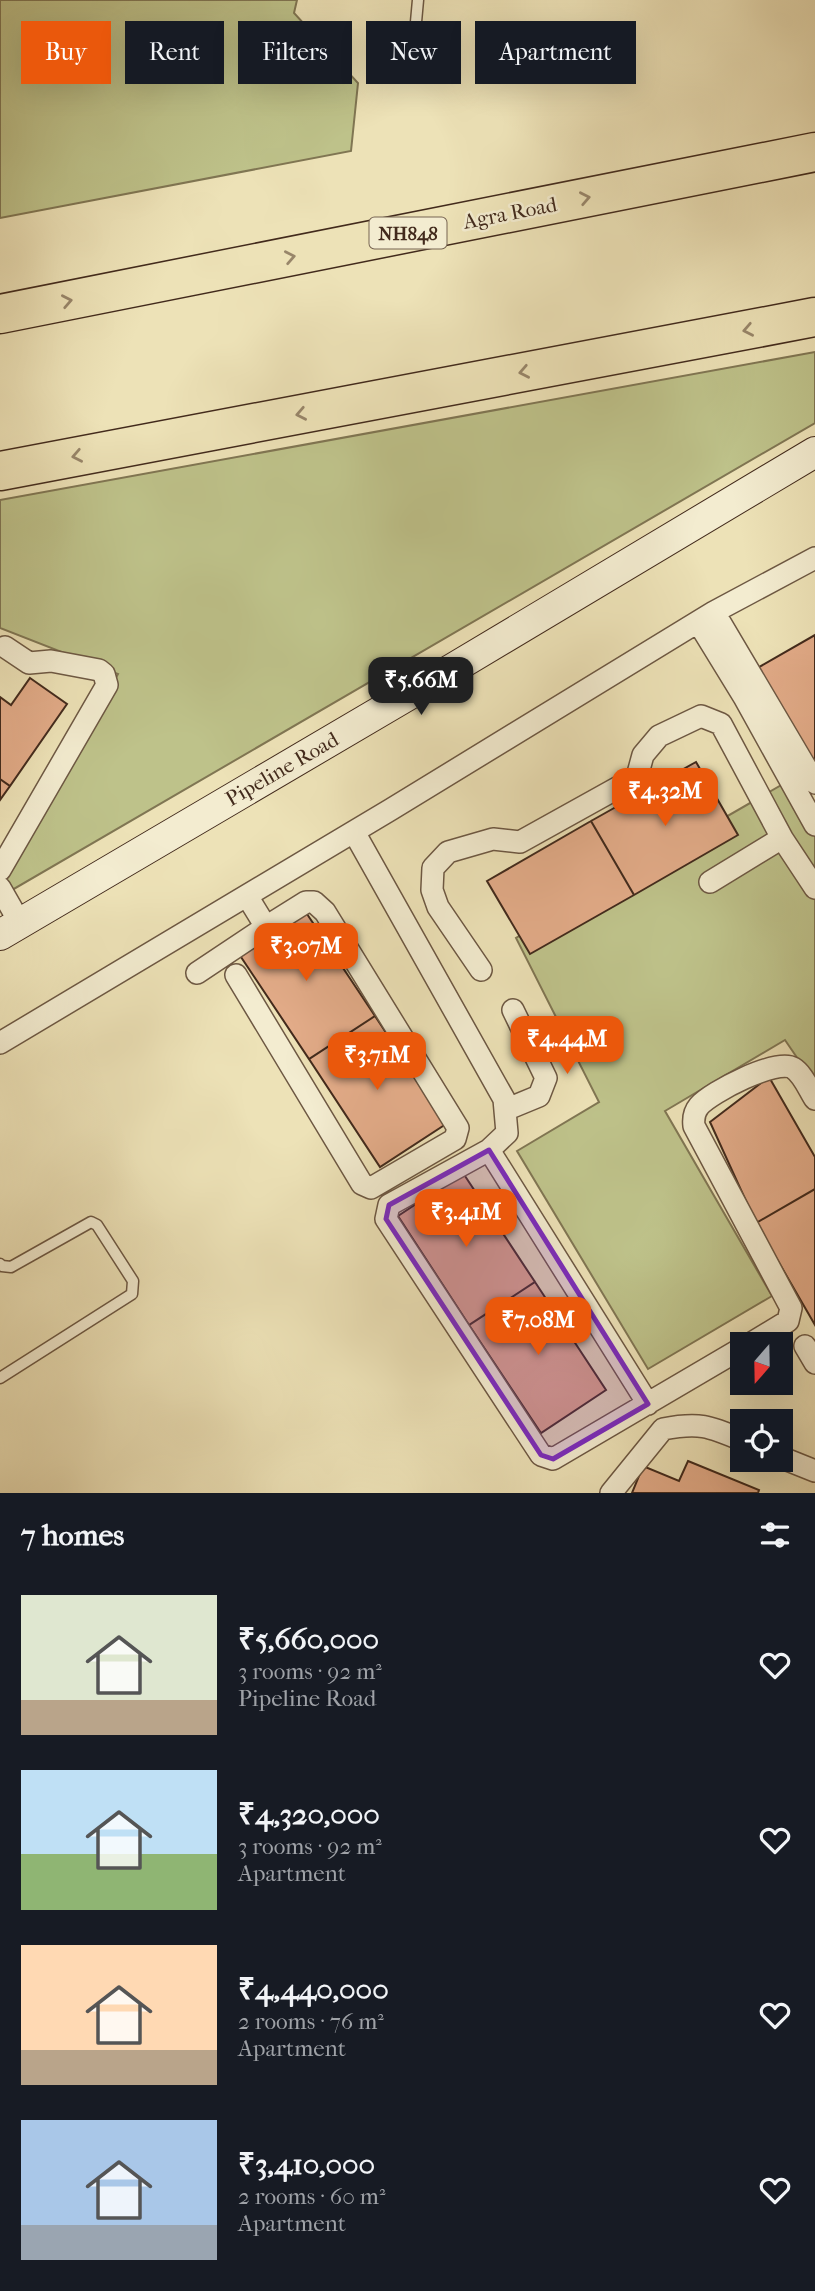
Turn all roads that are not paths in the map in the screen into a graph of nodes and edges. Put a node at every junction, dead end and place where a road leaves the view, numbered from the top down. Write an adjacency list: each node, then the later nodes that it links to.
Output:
1 (418, 0): 2 (lane)
2 (416, 21)
3 (815, 152): 4 (highway, Agra Road / NH848, one-way to 3)
4 (0, 314)
5 (815, 317): 7 (highway, one-way to 7)
6 (815, 452): 21 (street, Pipeline Road)
7 (0, 471)
8 (815, 558): 9 (street)
9 (706, 617): 11 (street); 12 (street); 13 (street)
10 (2, 648): 15 (street)
11 (815, 783)
12 (815, 825)
13 (354, 832): 19 (street); 28 (street)
14 (782, 838): 16 (street); 18 (street); 22 (street)
15 (0, 870)
16 (710, 882)
17 (0, 888): 21 (street)
18 (815, 888)
19 (247, 896): 20 (street); 26 (street)
20 (266, 927): 23 (street); 24 (street)
21 (10, 929)
22 (481, 970)
23 (197, 973)
24 (236, 975)
25 (513, 1010): 28 (street)
26 (0, 1043)
27 (815, 1099): 31 (street)
28 (505, 1110): 29 (street)
29 (489, 1150): 34 (street); 34 (street)
30 (0, 1264): 33 (lane)
31 (770, 1332)
32 (730, 1356): 34 (street)
33 (0, 1378)
34 (648, 1404)
35 (730, 1435): 38 (street)
36 (793, 1462): 37 (street)
37 (815, 1471)
38 (611, 1493)

